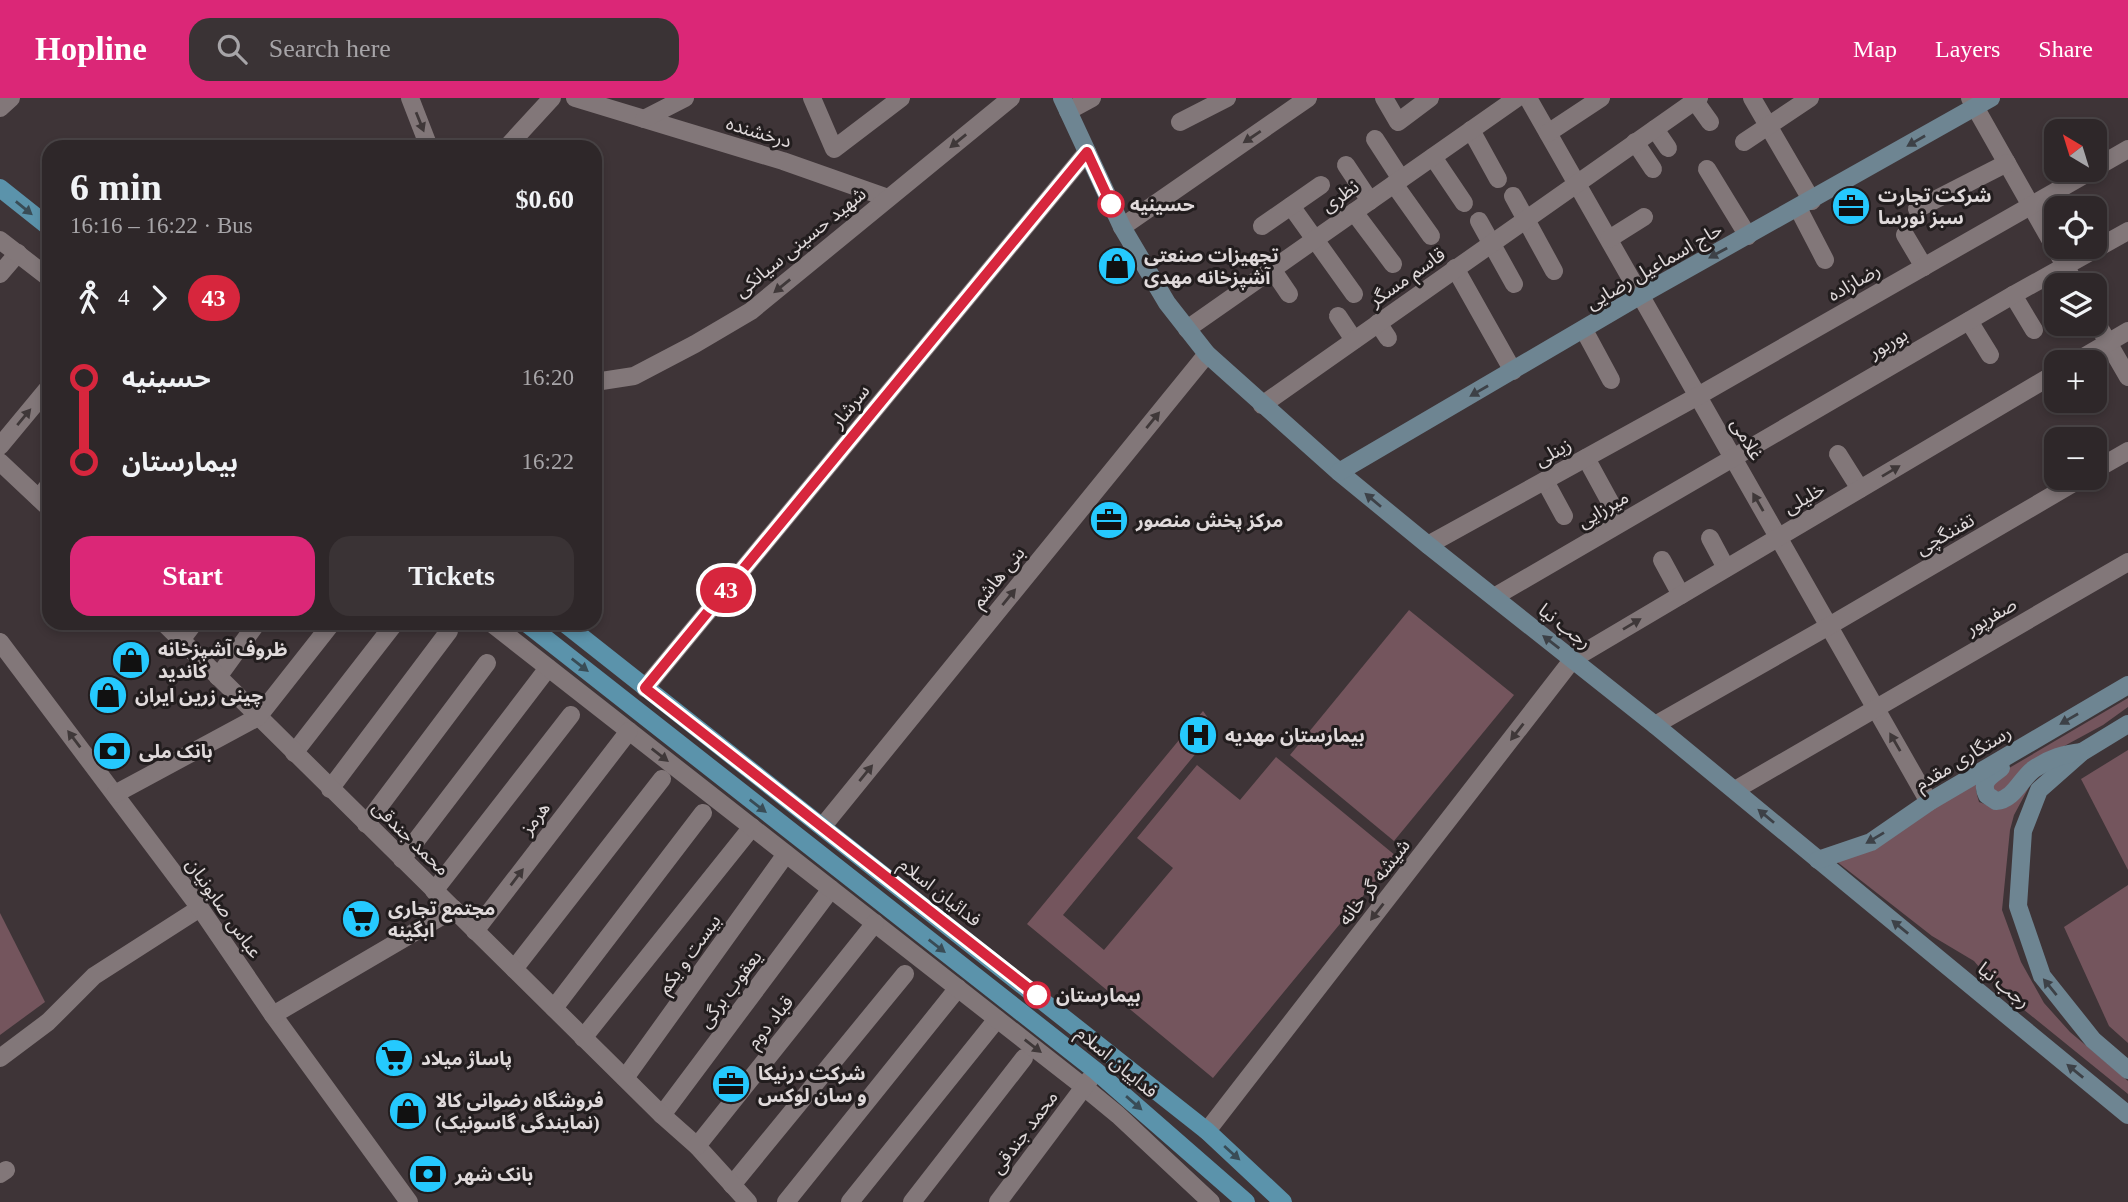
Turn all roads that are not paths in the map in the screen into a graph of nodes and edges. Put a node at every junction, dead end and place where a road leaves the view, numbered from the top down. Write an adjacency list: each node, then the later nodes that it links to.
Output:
1 (11, 98): 24 (street)
2 (410, 98): 34 (street, one-way to 34)
3 (552, 98): 35 (street)
4 (575, 98): 26 (street, درخشنده)
5 (685, 98): 22 (street)
6 (812, 98): 25 (street)
7 (872, 98): 25 (street)
8 (1011, 98): 54 (street, شهید حسینی سیانکی, one-way to 54)
9 (1092, 98): 23 (street)
10 (1227, 98): 27 (street)
11 (1308, 98): 67 (street, one-way to 67)
12 (1384, 98): 13 (street)
13 (1430, 98)
14 (1517, 98): 31 (street, نظری)
15 (1528, 98): 32 (street, غلامی)
16 (1601, 98): 32 (street)
17 (1752, 98): 29 (street)
18 (1810, 98): 29 (street)
19 (899, 99): 25 (street)
20 (1697, 100): 28 (street); 30 (street, قاسم مسگر)
21 (1979, 101): 43 (street); 57 (main road, حاج اسماعیل رضایی, one-way to 57)
22 (661, 104): 26 (street)
23 (1065, 105): 40 (main road, رجب نیا)
24 (0, 108)
25 (880, 114)
26 (644, 119): 54 (street, درخشنده)
27 (1180, 122)
28 (1710, 122)
29 (1769, 126): 37 (street); 57 (street)
30 (1655, 129): 36 (street, قاسم مسگر); 38 (street)
31 (1471, 130): 41 (street, نظری); 47 (street)
32 (1548, 133): 50 (street, غلامی)
33 (1375, 139): 48 (street)
34 (426, 140)
35 (514, 140)
36 (1636, 142): 45 (street); 50 (street, قاسم مسگر)
37 (1744, 142)
38 (1668, 148)
39 (2128, 149): 42 (street, رضازاده)
40 (1087, 152): 67 (main road, رجب نیا); 151 (street, سرشار)
41 (1433, 157): 48 (street, نظری); 56 (street)
42 (2107, 160)
43 (2007, 163): 58 (street); 60 (street)
44 (1346, 165): 55 (street)
45 (1653, 169)
46 (1707, 169): 71 (street)
47 (1498, 179)
48 (1397, 181): 55 (street, نظری); 70 (street)
49 (2068, 182): 58 (street, رضازاده)
50 (1576, 183): 63 (street, قاسم مسگر); 72 (street, غلامی)
51 (1321, 186): 59 (street)
52 (0, 188): 64 (main road, one-way to 64)
53 (1513, 196): 63 (street)
54 (888, 198): 108 (street, شهید حسینی سیانکی, one-way to 108)
55 (1370, 201): 61 (street, نظری)
56 (1464, 203)
57 (1805, 204): 71 (main road, حاج اسماعیل رضایی); 77 (street)
58 (2031, 205): 79 (street); 80 (street, رضازاده)
59 (1291, 206): 66 (street); 74 (street)
60 (1917, 209)
61 (1354, 212): 74 (street, نظری); 78 (street)
62 (1644, 218): 72 (street)
63 (1524, 219): 75 (street, قاسم مسگر); 83 (street)
64 (42, 221)
65 (1479, 221): 75 (street)
66 (1262, 226)
67 (1122, 227): 94 (main road, رجب نیا)
68 (2128, 231): 79 (street, بوربور)
69 (1905, 235): 80 (street)
70 (1431, 236)
71 (1748, 236): 90 (main road, حاج اسماعیل رضایی, one-way to 90)
72 (1609, 239): 90 (street, غلامی)
73 (0, 240): 76 (street)
74 (1314, 240): 82 (street, نظری); 89 (street)
75 (1490, 244): 81 (street, قاسم مسگر); 87 (street)
76 (18, 253): 84 (street); 86 (street)
77 (1825, 260)
78 (1393, 264)
79 (2065, 265): 85 (street); 91 (street, بوربور)
80 (1923, 267): 110 (street, رضازاده)
81 (1455, 268): 99 (street, قاسم مسگر); 104 (street)
82 (1272, 269): 88 (street); 94 (street, نظری)
83 (1554, 271)
84 (42, 272)
85 (2069, 273)
86 (0, 274)
87 (1514, 284)
88 (1289, 294)
89 (1354, 294)
90 (1641, 295): 95 (main road, حاج اسماعیل رضایی); 110 (street, غلامی)
91 (2013, 295): 93 (street, بوربور); 96 (street)
92 (1338, 316): 99 (street)
93 (1969, 321): 103 (street); 115 (street, بوربور)
94 (1187, 329): 102 (main road, رجب نیا)
95 (1584, 330): 104 (main road, حاج اسماعیل رضایی); 106 (street)
96 (2034, 331)
97 (2128, 331): 100 (street)
98 (2104, 336): 100 (street)
99 (1354, 340): 111 (street, قاسم مسگر)
100 (2108, 343): 101 (street); 105 (street)
101 (2096, 350)
102 (1206, 354): 111 (main road, رجب نیا); 168 (street, بنی هاشم, one-way to 102)
103 (1990, 355)
104 (1513, 371): 119 (main road, حاج اسماعیل رضایی, one-way to 119)
105 (2128, 377)
106 (1611, 380)
107 (2044, 380): 121 (street, خلیلی, one-way to 107)
108 (602, 381)
109 (42, 395): 112 (street, one-way to 109)
110 (1698, 396): 115 (street, غلامی); 116 (street, زینلی)
111 (1262, 405): 119 (main road, رجب نیا)
112 (0, 446)
113 (2128, 451): 118 (street)
114 (1838, 454): 121 (street)
115 (1733, 457): 125 (street, میرزایی); 126 (street, غلامی, one-way to 115)
116 (1586, 458): 120 (street, زینلی); 125 (street)
117 (0, 462): 123 (street)
118 (2107, 463)
119 (1339, 472): 128 (main road, رجب نیا, one-way to 119)
120 (1545, 481): 124 (street); 128 (street, زینلی)
121 (1860, 489): 126 (street, خلیلی)
122 (2061, 490): 134 (street, تفننگچی)
123 (42, 494)
124 (1564, 516)
125 (1621, 522): 133 (street, میرزایی)
126 (1778, 537): 131 (street, خلیلی); 134 (street, غلامی)
127 (1710, 538): 131 (street)
128 (1427, 545): 133 (main road, رجب نیا)
129 (1662, 560): 132 (street)
130 (2128, 562): 152 (street, صفرپور)
131 (1726, 568): 132 (street, خلیلی)
132 (1681, 595): 146 (street, خلیلی, one-way to 132)
133 (1494, 597): 146 (main road, رجب نیا, one-way to 133)
134 (1829, 626): 152 (street, غلامی); 156 (street, تفننگچی)
135 (171, 630): 144 (street, محمد جندقی)
136 (189, 630): 144 (street)
137 (252, 630): 149 (street)
138 (326, 630): 154 (street)
139 (391, 630): 160 (street)
140 (500, 630): 148 (street)
141 (535, 630): 189 (main road, فداییان اسلام, one-way to 189)
142 (573, 630): 151 (main road, فدائیان اسلام)
143 (449, 631): 162 (street)
144 (181, 640): 149 (street, محمد جندقی)
145 (0, 642): 164 (street, عباس صابونیان, one-way to 145)
146 (1573, 659): 156 (main road, رجب نیا); 194 (street, شیشه گر خانه, one-way to 194)
147 (487, 663): 167 (street)
148 (548, 668): 157 (street); 171 (street)
149 (218, 677): 154 (street, محمد جندقی)
150 (2128, 685): 158 (main road, رستگاری مقدم, one-way to 158)
151 (645, 688): 168 (main road, فدائیان اسلام)
152 (1875, 708): 163 (street, صفرپور); 165 (street, غلامی, one-way to 152)
153 (571, 715): 174 (street)
154 (258, 717): 160 (street, محمد جندقی); 164 (street)
155 (2128, 724): 159 (main road)
156 (1655, 725): 163 (main road, رجب نیا)
157 (629, 731): 169 (street, one-way to 169); 178 (street, هرمز, one-way to 157)
158 (2045, 733): 159 (main road); 165 (main road, رستگاری مقدم)
159 (2082, 752): 188 (main road, one-way to 159)
160 (294, 753): 162 (street, محمد جندقی)
161 (662, 779): 179 (street)
162 (330, 789): 167 (street, محمد جندقی)
163 (1735, 790): 172 (main road, رجب نیا, one-way to 163)
164 (115, 793): 175 (street, عباس صابونیان)
165 (1929, 802): 172 (main road, رستگاری مقدم, one-way to 172)
166 (703, 813): 182 (street)
167 (366, 824): 171 (street, محمد جندقی)
168 (823, 826): 194 (main road, فدائیان اسلام)
169 (752, 827): 170 (street); 185 (street)
170 (786, 854): 173 (street); 190 (street, بیست و یکم)
171 (402, 859): 174 (street, محمد جندقی)
172 (1818, 860): 193 (main road, رجب نیا, one-way to 172)
173 (831, 889): 177 (street); 192 (street, یعقوب برگی)
174 (434, 891): 176 (street, محمد جندقی)
175 (200, 908): 183 (street, عباس صابونیان); 186 (street)
176 (454, 909): 178 (street, محمد جندقی); 183 (street)
177 (875, 923): 181 (street); 195 (street, قباد دوم)
178 (475, 931): 179 (street, محمد جندقی)
179 (514, 969): 182 (street, محمد جندقی)
180 (905, 974): 196 (street)
181 (958, 988): 184 (street); 199 (street)
182 (554, 1008): 185 (street, محمد جندقی)
183 (273, 1015): 197 (street, عباس صابونیان)
184 (998, 1019): 191 (street, one-way to 191); 200 (street)
185 (583, 1038): 190 (street, محمد جندقی)
186 (0, 1058)
187 (1024, 1058): 201 (street)
188 (2128, 1070)
189 (1096, 1071): 191 (street, محمد جندقی); 204 (main road, فداییان اسلام, one-way to 204)
190 (625, 1078): 192 (street, محمد جندقی)
191 (1084, 1087): 202 (street, محمد جندقی); 203 (street)
192 (662, 1115): 195 (street, محمد جندقی)
193 (2128, 1115)
194 (1208, 1131): 205 (main road, فدائیان اسلام, one-way to 205)
195 (696, 1146): 196 (street, محمد جندقی)
196 (732, 1185): 198 (street, محمد جندقی)
197 (409, 1202)
198 (748, 1202)
199 (786, 1202)
200 (850, 1202)
201 (912, 1202)
202 (998, 1202)
203 (1211, 1202)
204 (1245, 1202)
205 (1283, 1202)

